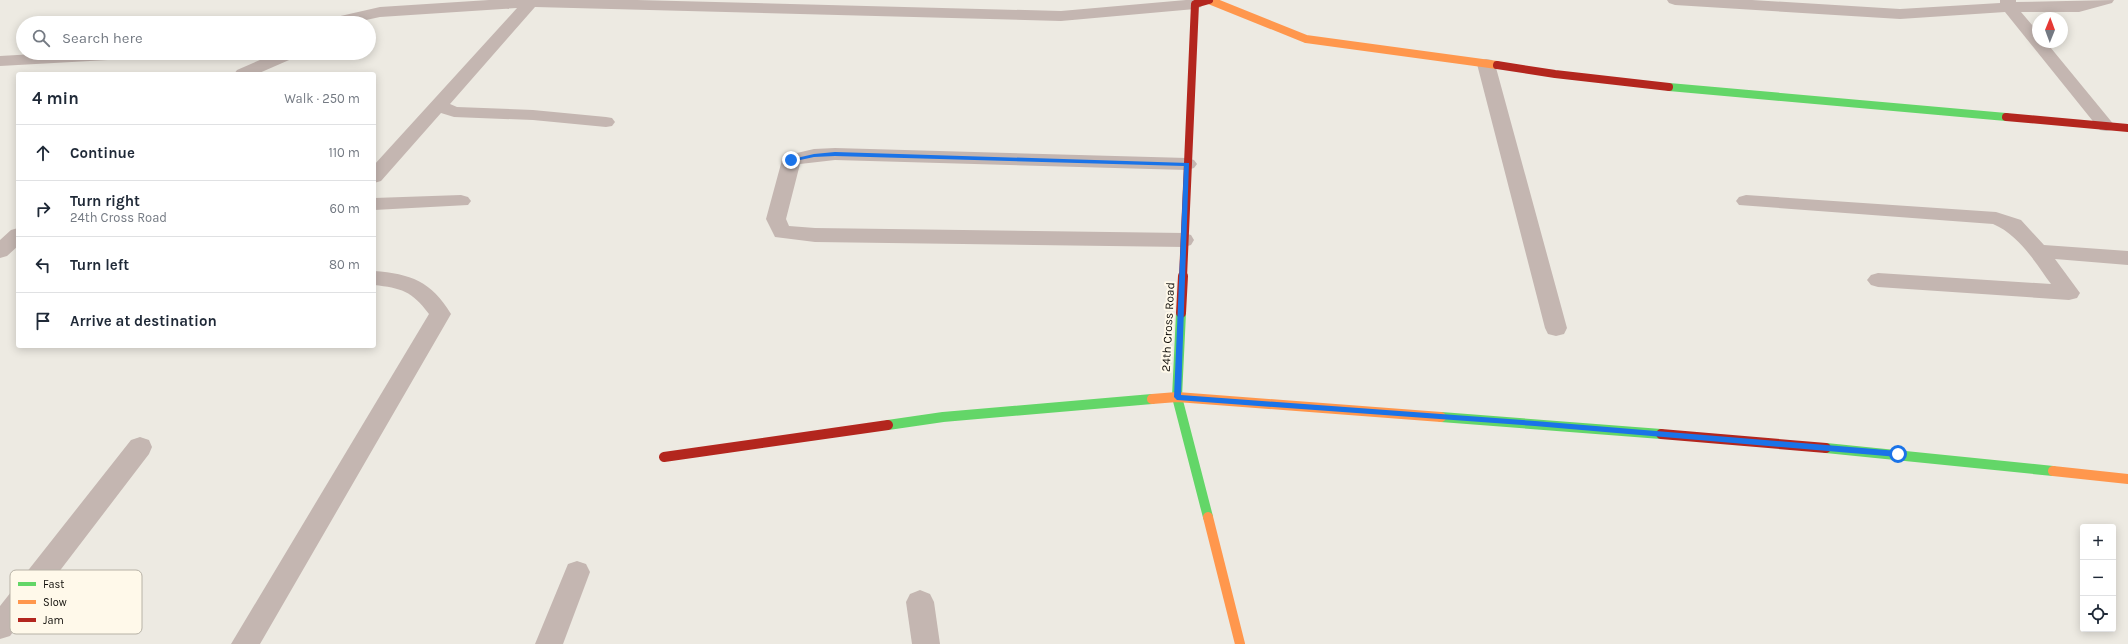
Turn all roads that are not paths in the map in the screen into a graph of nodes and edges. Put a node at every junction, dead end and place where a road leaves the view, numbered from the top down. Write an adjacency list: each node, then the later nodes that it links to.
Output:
1 (1675, 0): 11 (street)
2 (1890, 0): 11 (street)
3 (2106, 0): 8 (street)
4 (1204, 1): 9 (street); 17 (street); 23 (street, 24th Cross Road)
5 (531, 2): 6 (street); 10 (street); 19 (street)
6 (595, 2): 7 (street)
7 (744, 4): 9 (street)
8 (2008, 4): 11 (street); 21 (street)
9 (915, 7)
10 (380, 12): 12 (street); 13 (street)
11 (1900, 14)
12 (361, 16)
13 (371, 16)
14 (18, 60): 16 (street)
15 (274, 60): 18 (street)
16 (0, 61)
17 (1486, 64): 21 (street); 35 (street)
18 (247, 72)
19 (438, 105): 20 (street); 24 (street)
20 (606, 122)
21 (2106, 126): 22 (street)
22 (2128, 128)
23 (1187, 164): 29 (street, 24th Cross Road); 29 (street)
24 (376, 175)
25 (1746, 200): 31 (street)
26 (461, 201): 27 (street)
27 (376, 204)
28 (16, 237): 30 (street)
29 (1184, 240): 36 (street, 24th Cross Road)
30 (0, 251)
31 (2038, 251): 32 (street); 34 (street)
32 (2128, 258)
33 (376, 278): 45 (street)
34 (1878, 280)
35 (1556, 328)
36 (1177, 397): 38 (street); 39 (street); 48 (street, 24th Cross Road)
37 (140, 447): 40 (street)
38 (664, 457)
39 (2128, 479)
40 (44, 570)
41 (577, 572): 46 (street)
42 (920, 602): 47 (street)
43 (10, 614): 44 (street)
44 (0, 627)
45 (245, 644)
46 (550, 644)
47 (926, 644)
48 (1240, 644)

